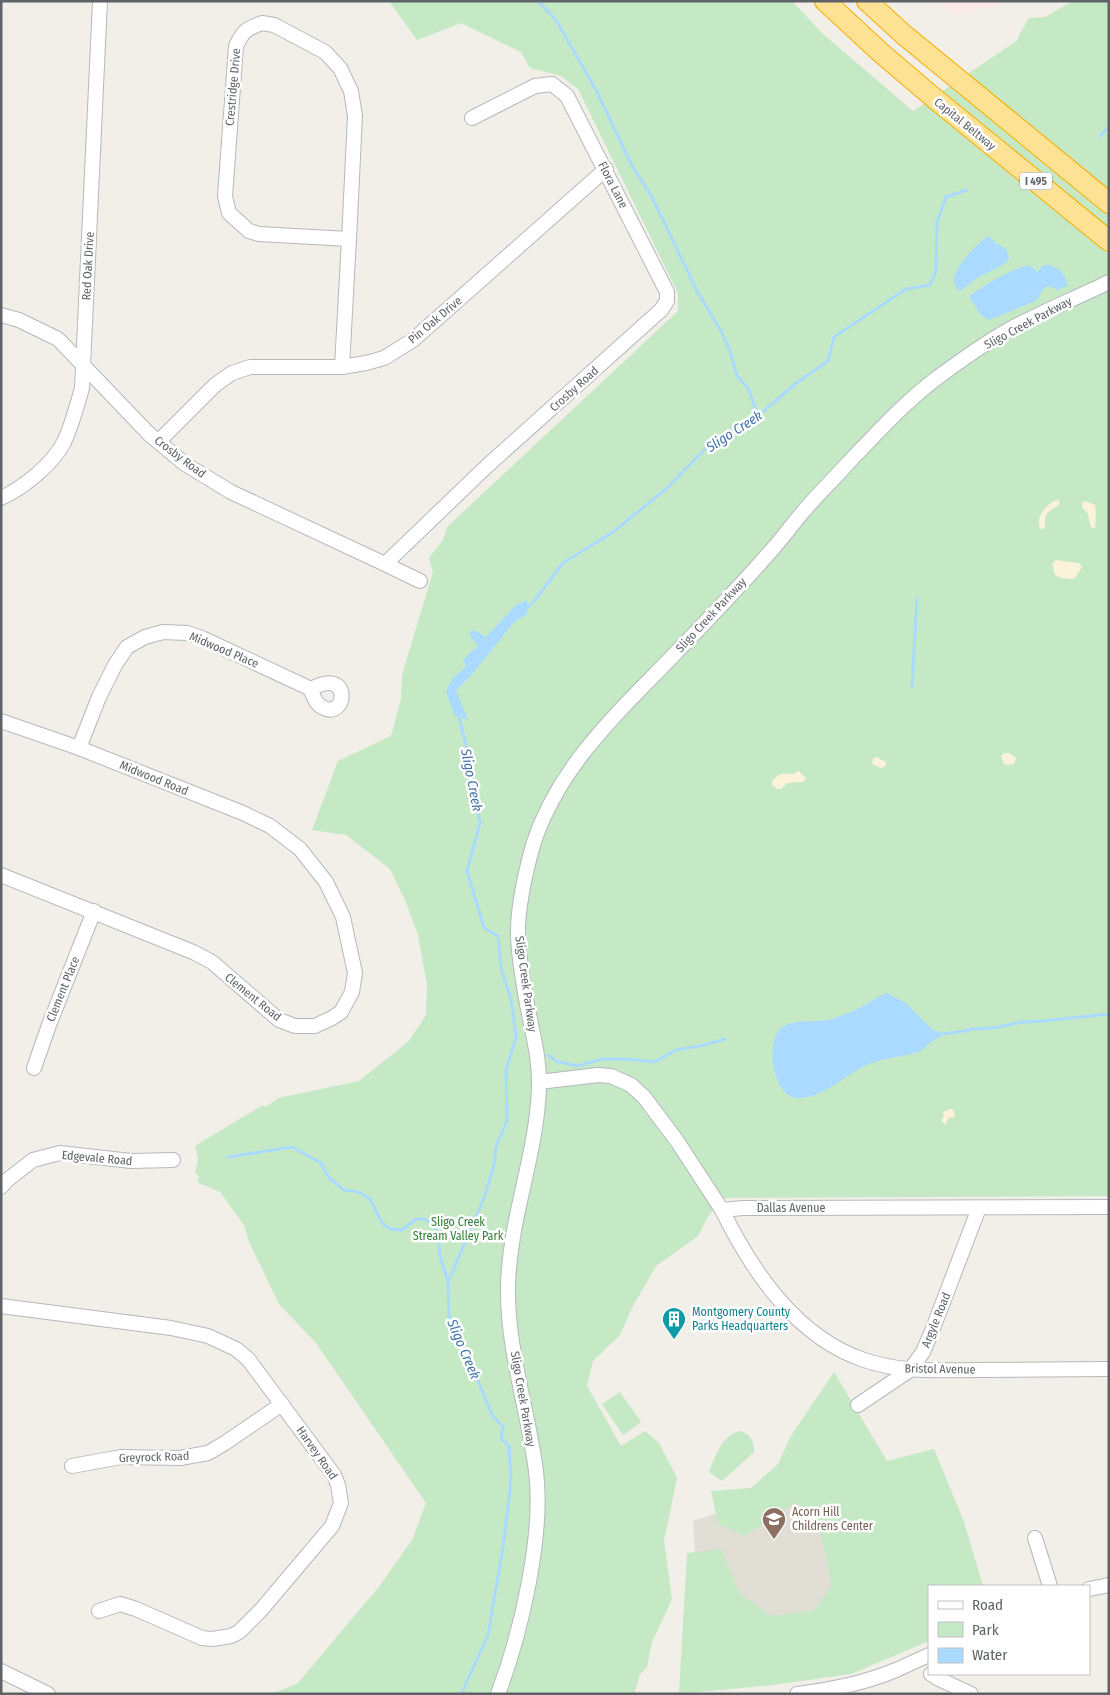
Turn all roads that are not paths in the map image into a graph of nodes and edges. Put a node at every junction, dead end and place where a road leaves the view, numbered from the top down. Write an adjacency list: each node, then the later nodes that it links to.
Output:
1 (100, 1): 12 (street, Red Oak Drive)
2 (826, 1): 8 (highway, Capital Beltway / I 495)
3 (867, 1): 6 (highway, I 495)
4 (472, 118): 5 (street, Flora Lane)
5 (606, 170): 10 (street, Flora Lane); 13 (street, Pin Oak Drive)
6 (1109, 202)
7 (349, 239): 7 (street, Crestridge Drive); 13 (street, Crestridge Drive)
8 (1109, 242)
9 (1109, 282): 25 (street, Sligo Creek Parkway)
10 (667, 292): 16 (street, Crosby Road)
11 (1, 315): 12 (street, Crosby Road)
12 (83, 365): 14 (street, Crosby Road); 15 (street, Red Oak Drive)
13 (342, 367): 14 (street, Pin Oak Drive)
14 (159, 441): 16 (street, Crosby Road)
15 (1, 498)
16 (385, 564): 17 (street, Crosby Road)
17 (420, 581)
18 (311, 689): 20 (street, Midwood Place)
19 (1, 721): 20 (street, Midwood Road)
20 (79, 748): 21 (street, Midwood Road)
21 (300, 849): 23 (street, Clement Road)
22 (1, 875): 23 (street, Clement Road)
23 (94, 911): 24 (street, Clement Place)
24 (34, 1068)
25 (539, 1082): 30 (street); 48 (street, Sligo Creek Parkway)
26 (173, 1160): 27 (street, Edgevale Road)
27 (1, 1187)
28 (1109, 1207): 29 (street, Dallas Avenue)
29 (979, 1208): 30 (street, Dallas Avenue); 33 (street, Argyle Road)
30 (722, 1210): 33 (street, Bristol Avenue)
31 (1, 1306): 34 (street, Harvey Road)
32 (1109, 1369): 33 (street, Bristol Avenue)
33 (910, 1370): 35 (street, Argyle Road)
34 (282, 1404): 36 (street, Greyrock Road); 41 (street, Harvey Road)
35 (858, 1405)
36 (72, 1466)
37 (1035, 1538): 38 (street)
38 (1050, 1585)
39 (1109, 1585): 40 (street)
40 (1090, 1589)
41 (100, 1611)
42 (928, 1655): 43 (street)
43 (914, 1662): 45 (street); 53 (street)
44 (1, 1671): 50 (street)
45 (928, 1672)
46 (933, 1675): 49 (street)
47 (950, 1675): 49 (street)
48 (505, 1676): 51 (street, Sligo Creek Parkway); 52 (street)
49 (967, 1692)
50 (48, 1694)
51 (498, 1694)
52 (513, 1694)
53 (797, 1694)

